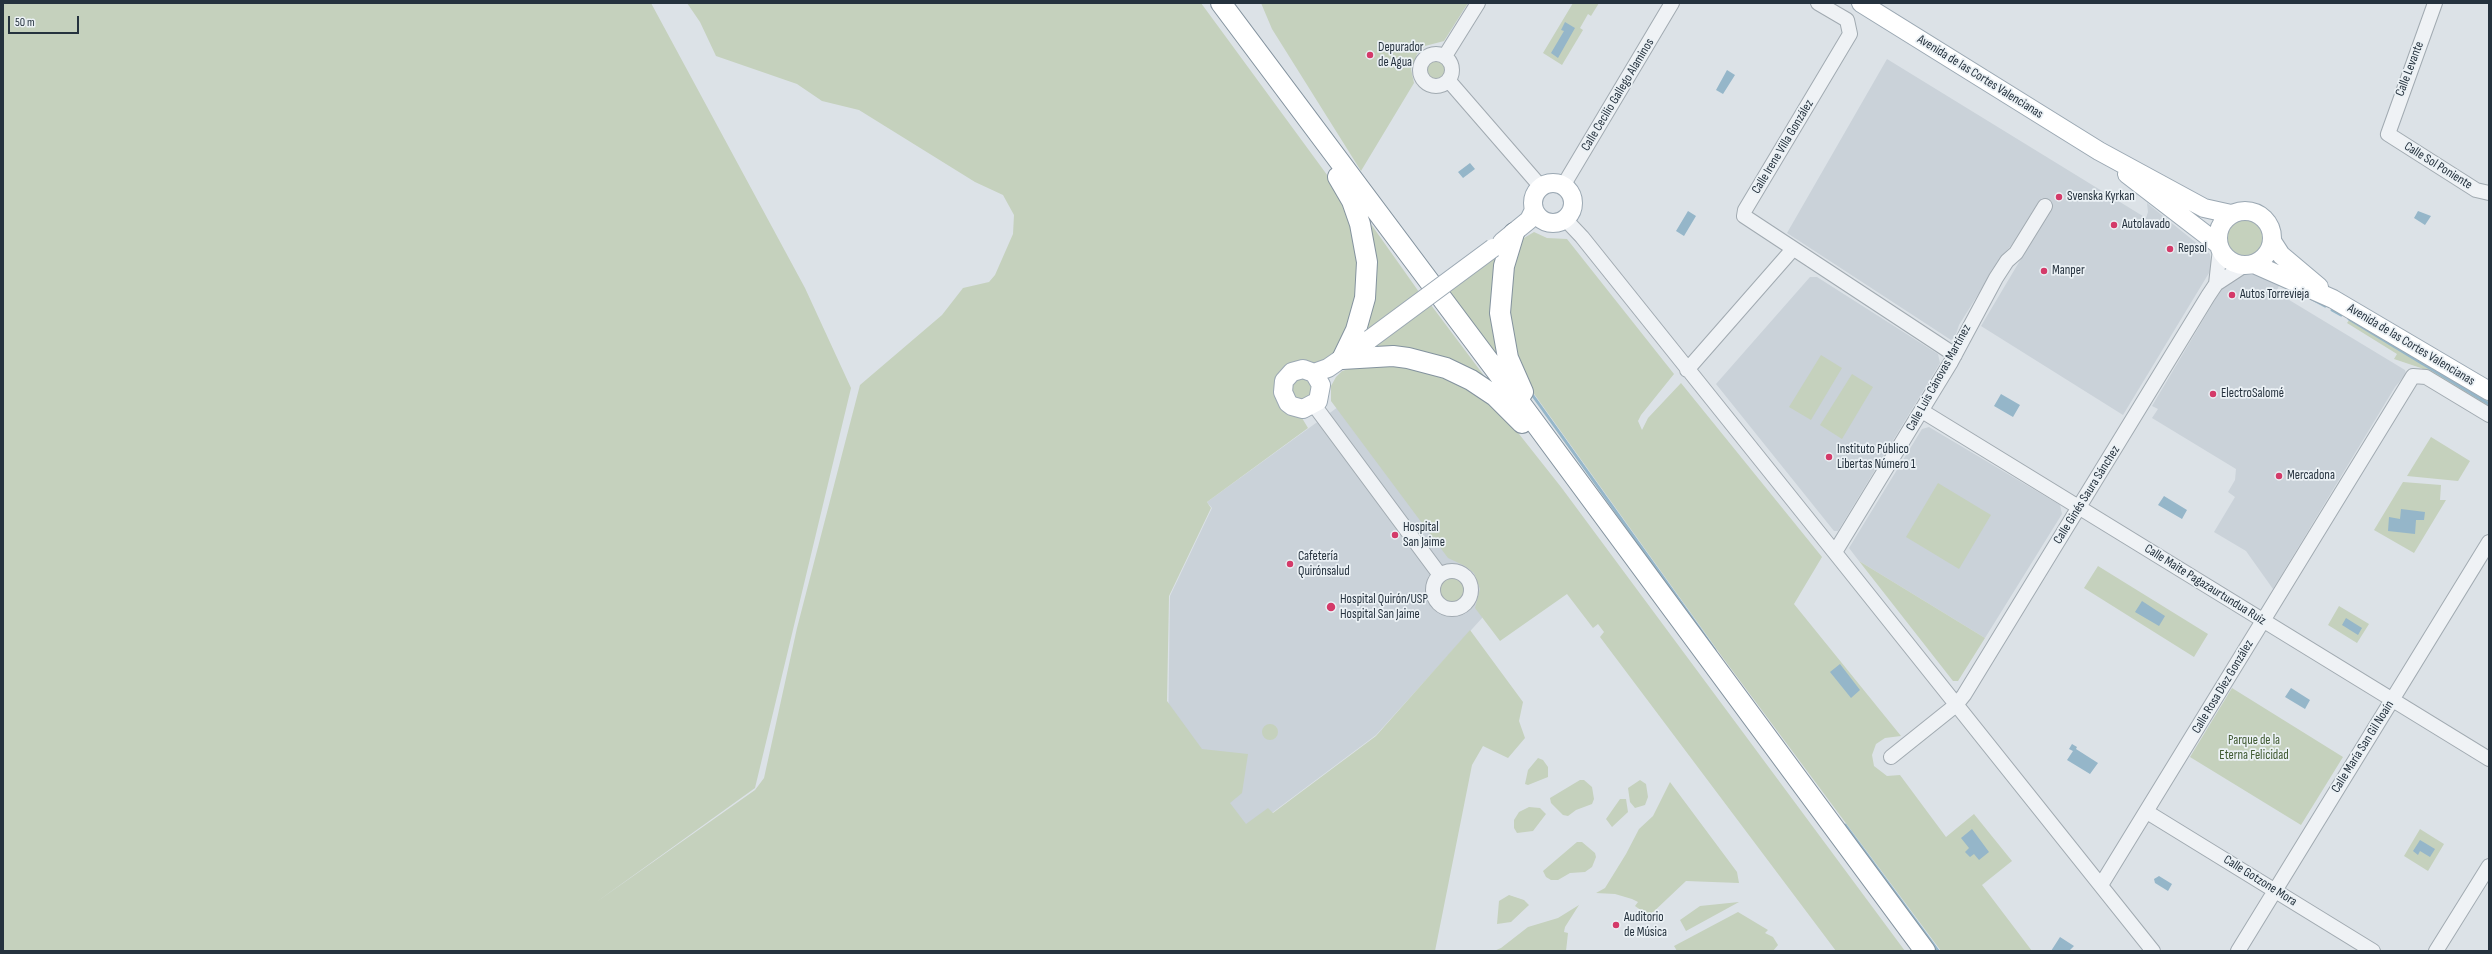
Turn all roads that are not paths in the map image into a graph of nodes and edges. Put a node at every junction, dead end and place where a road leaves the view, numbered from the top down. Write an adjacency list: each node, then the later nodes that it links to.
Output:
1 (1221, 3): 8 (highway)
2 (1478, 3): 7 (street)
3 (1672, 3): 12 (street, Calle Cecilio Gallego Alaminos)
4 (1818, 3): 22 (street, Calle Irene Villa González)
5 (1861, 3): 11 (main road, Avenida de las Cortes Valencianas)
6 (2435, 3): 10 (street, Calle Levante)
7 (1445, 56): 9 (street); 9 (street)
8 (1263, 60): 28 (highway); 38 (highway)
9 (1449, 81): 13 (street)
10 (2389, 135): 14 (street, Calle Sol Poniente)
11 (2099, 150): 16 (main road, Avenida de las Cortes Valencianas); 21 (main road, Avenida de las Cortes Valencianas)
12 (1563, 186): 13 (main road); 18 (main road)
13 (1541, 187): 17 (main road)
14 (2489, 192)
15 (2045, 206): 26 (street, Calle Luis Cánovas Martínez)
16 (2231, 214): 20 (main road); 21 (main road)
17 (1538, 215): 18 (main road); 19 (main road)
18 (1565, 219): 27 (street)
19 (1519, 229): 28 (main road, bridge); 38 (highway)
20 (2272, 241): 23 (main road); 25 (main road, Avenida de las Cortes Valencianas)
21 (2219, 246): 23 (main road); 24 (street)
22 (1793, 249): 26 (street, Calle Irene Villa González); 27 (street)
23 (2249, 265): 24 (street); 25 (main road, Avenida de las Cortes Valencianas)
24 (2216, 284): 33 (street, Calle Ginés Saura Sánchez)
25 (2333, 299): 29 (main road, Avenida de las Cortes Valencianas)
26 (1955, 355): 31 (street, Calle Luis Cánovas Martínez)
27 (1687, 370): 35 (street)
28 (1326, 371): 30 (main road); 30 (main road); 38 (highway)
29 (2489, 391)
30 (1314, 405): 36 (street)
31 (1922, 411): 33 (street, Calle Maite Pagazaurtundua Ruiz); 35 (street, Calle Luis Cánovas Martínez)
32 (2489, 415): 37 (street, Calle Rosa Díez González)
33 (2080, 507): 37 (street, Calle Maite Pagazaurtundua Ruiz); 40 (street, Calle Ginés Saura Sánchez)
34 (2489, 542): 39 (street, Calle María San Gil Noaín)
35 (1835, 552): 40 (street)
36 (1440, 575)
37 (2264, 620): 39 (street, Calle Maite Pagazaurtundua Ruiz); 43 (street, Calle Rosa Díez González)
38 (1692, 636): 47 (highway)
39 (2392, 700): 42 (street, Calle Maite Pagazaurtundua Ruiz); 46 (street, Calle María San Gil Noaín)
40 (1956, 705): 41 (street, Calle Ginés Saura Sánchez); 45 (street)
41 (1891, 756)
42 (2489, 759)
43 (2147, 812): 45 (street, Calle Rosa Díez González); 46 (street, Calle Gotzone Mora)
44 (2489, 866): 51 (street)
45 (2100, 885): 48 (street)
46 (2275, 890): 49 (street, Calle María San Gil Noaín); 50 (street, Calle Gotzone Mora)
47 (1926, 951)
48 (2153, 951)
49 (2238, 951)
50 (2373, 951)
51 (2436, 951)

